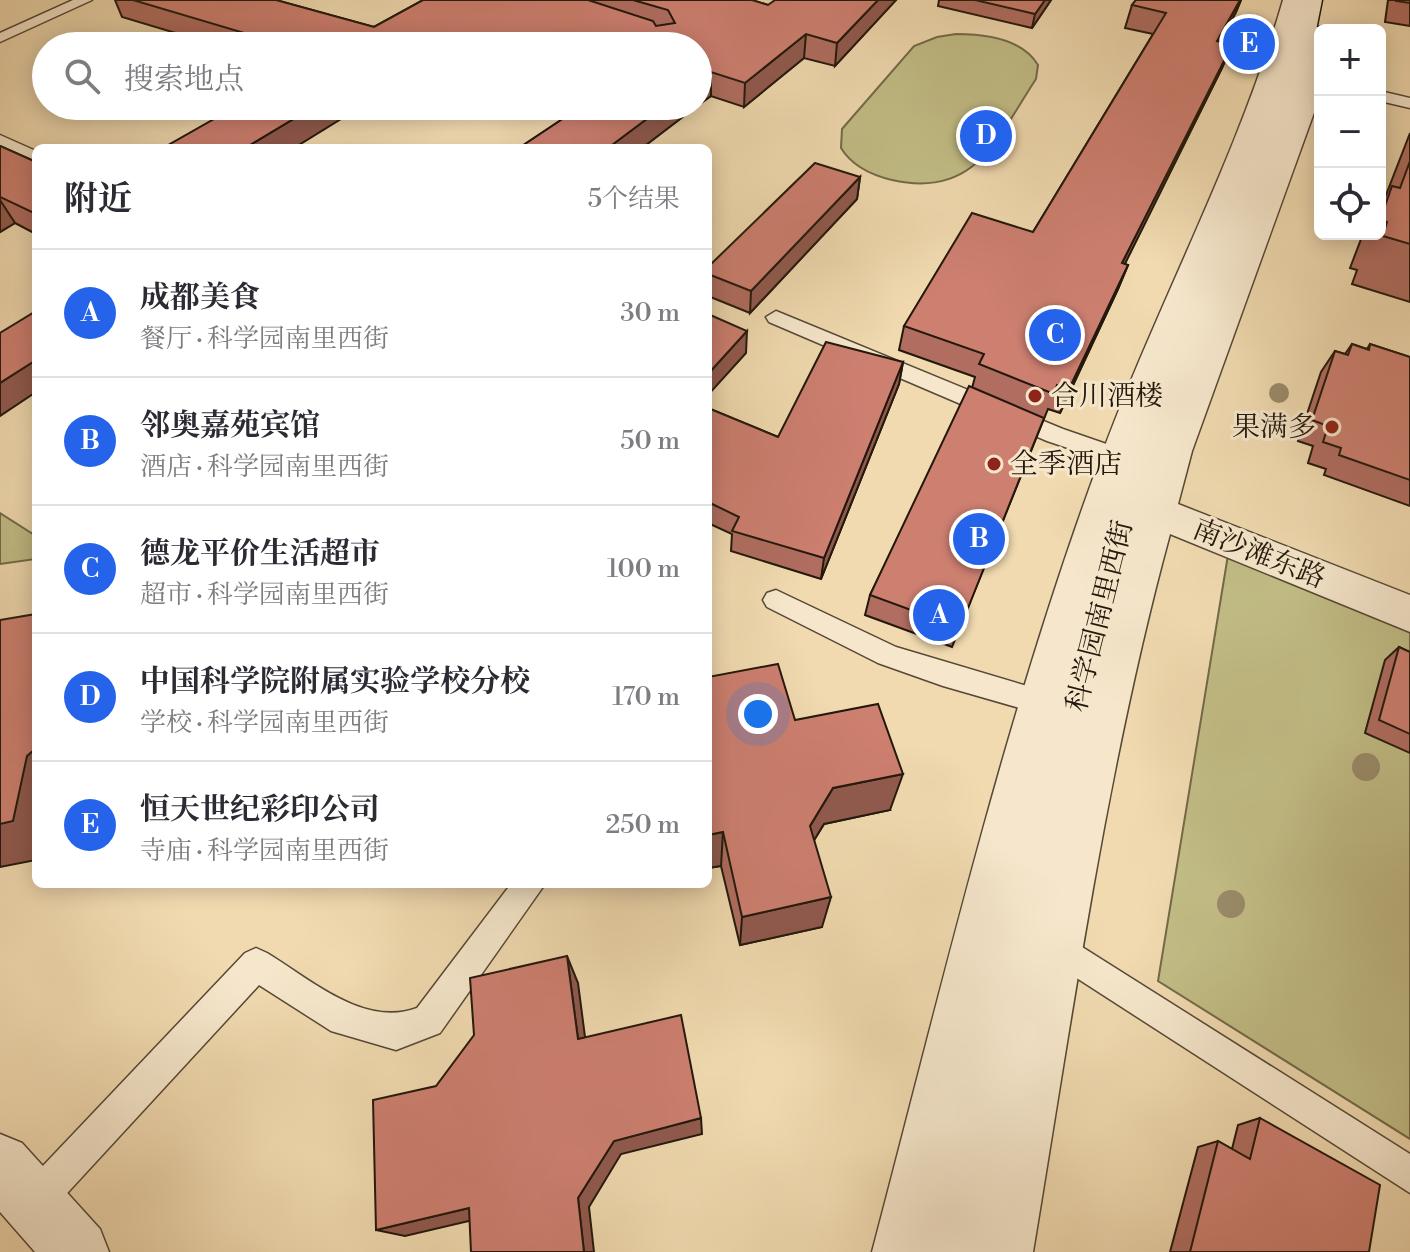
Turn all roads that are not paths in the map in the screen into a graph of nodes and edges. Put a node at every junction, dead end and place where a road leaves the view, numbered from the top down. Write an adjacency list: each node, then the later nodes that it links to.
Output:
1 (85, 0): 6 (lane)
2 (1295, 0): 8 (street)
3 (1310, 0): 8 (street)
4 (1325, 0): 5 (street)
5 (1321, 24)
6 (0, 38)
7 (1314, 45): 8 (street)
8 (1300, 79): 14 (street)
9 (1386, 97): 10 (lane)
10 (1410, 103)
11 (0, 140): 12 (lane)
12 (32, 155)
13 (776, 317): 14 (lane)
14 (1136, 484): 16 (street, 南沙滩东路); 17 (street); 17 (street)
15 (776, 600): 17 (lane)
16 (1410, 614)
17 (1074, 711): 19 (street, 科学园南里西街); 20 (street); 24 (street)
18 (527, 888): 22 (lane)
19 (1022, 925): 20 (lane); 25 (street, 科学园南里西街)
20 (1058, 948): 21 (lane); 26 (street)
21 (1410, 1175)
22 (17, 1184): 23 (street)
23 (77, 1252)
24 (904, 1252)
25 (951, 1252)
26 (1001, 1252)

